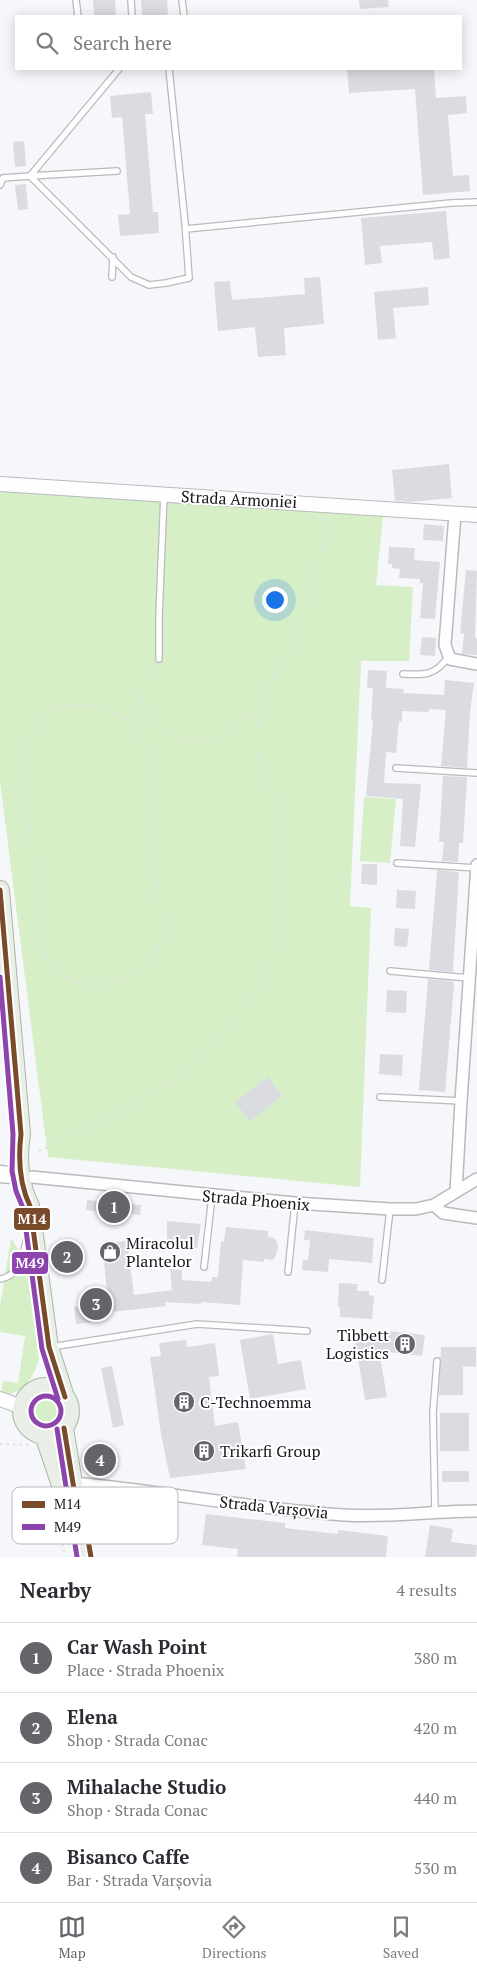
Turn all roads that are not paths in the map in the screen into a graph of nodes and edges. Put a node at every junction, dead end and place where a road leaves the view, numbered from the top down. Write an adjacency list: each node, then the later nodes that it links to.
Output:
1 (76, 0): 4 (lane)
2 (131, 0): 5 (lane)
3 (182, 0): 6 (lane)
4 (78, 15)
5 (132, 15)
6 (184, 15)
7 (118, 70): 11 (lane)
8 (169, 70): 15 (lane)
9 (0, 171): 12 (lane)
10 (117, 171): 11 (lane)
11 (30, 176): 12 (lane); 16 (lane)
12 (4, 178): 13 (lane)
13 (0, 185)
14 (477, 202): 15 (lane)
15 (186, 229): 16 (lane)
16 (113, 258): 17 (lane)
17 (112, 277)
18 (0, 484): 19 (street, Strada Armoniei)
19 (164, 494): 20 (street, Strada Armoniei); 23 (lane)
20 (455, 514): 21 (street, Strada Armoniei); 22 (street)
21 (477, 515)
22 (448, 658): 24 (street); 25 (lane)
23 (159, 659)
24 (477, 664)
25 (402, 674)
26 (396, 768): 27 (lane)
27 (477, 773)
28 (398, 863): 29 (lane)
29 (477, 867): 32 (street)
30 (0, 890): 36 (main road)
31 (390, 971): 32 (lane)
32 (469, 978): 34 (street)
33 (380, 1097): 34 (lane)
34 (461, 1101): 38 (street)
35 (0, 1174): 36 (main road)
36 (27, 1176): 39 (street, Strada Phoenix); 43 (main road)
37 (477, 1179): 38 (street)
38 (456, 1192): 41 (street)
39 (212, 1196): 40 (street, Strada Phoenix); 45 (lane)
40 (295, 1204): 42 (street, Strada Phoenix); 46 (lane)
41 (434, 1205): 42 (street, Strada Phoenix); 44 (street)
42 (390, 1209): 48 (lane)
43 (31, 1212): 47 (lane); 50 (main road)
44 (477, 1218)
45 (204, 1268)
46 (288, 1272)
47 (0, 1279)
48 (382, 1280)
49 (307, 1331): 50 (lane)
50 (49, 1347): 52 (main road); 53 (main road)
51 (437, 1361): 63 (lane)
52 (37, 1389): 53 (main road); 55 (main road)
53 (65, 1397): 56 (main road)
54 (0, 1399): 55 (street)
55 (22, 1408): 57 (main road)
56 (64, 1428): 57 (main road); 58 (main road)
57 (40, 1441): 59 (main road)
58 (72, 1483): 60 (main road); 61 (street, Strada Varșovia)
59 (61, 1487)
60 (73, 1487)
61 (106, 1487)
62 (178, 1495): 63 (street, Strada Varșovia)
63 (435, 1511): 64 (street, Strada Varșovia)
64 (477, 1511)
65 (72, 1544): 68 (main road)
66 (83, 1544): 69 (main road)
67 (89, 1544): 70 (lane)
68 (74, 1557)
69 (85, 1557)
70 (91, 1557)

